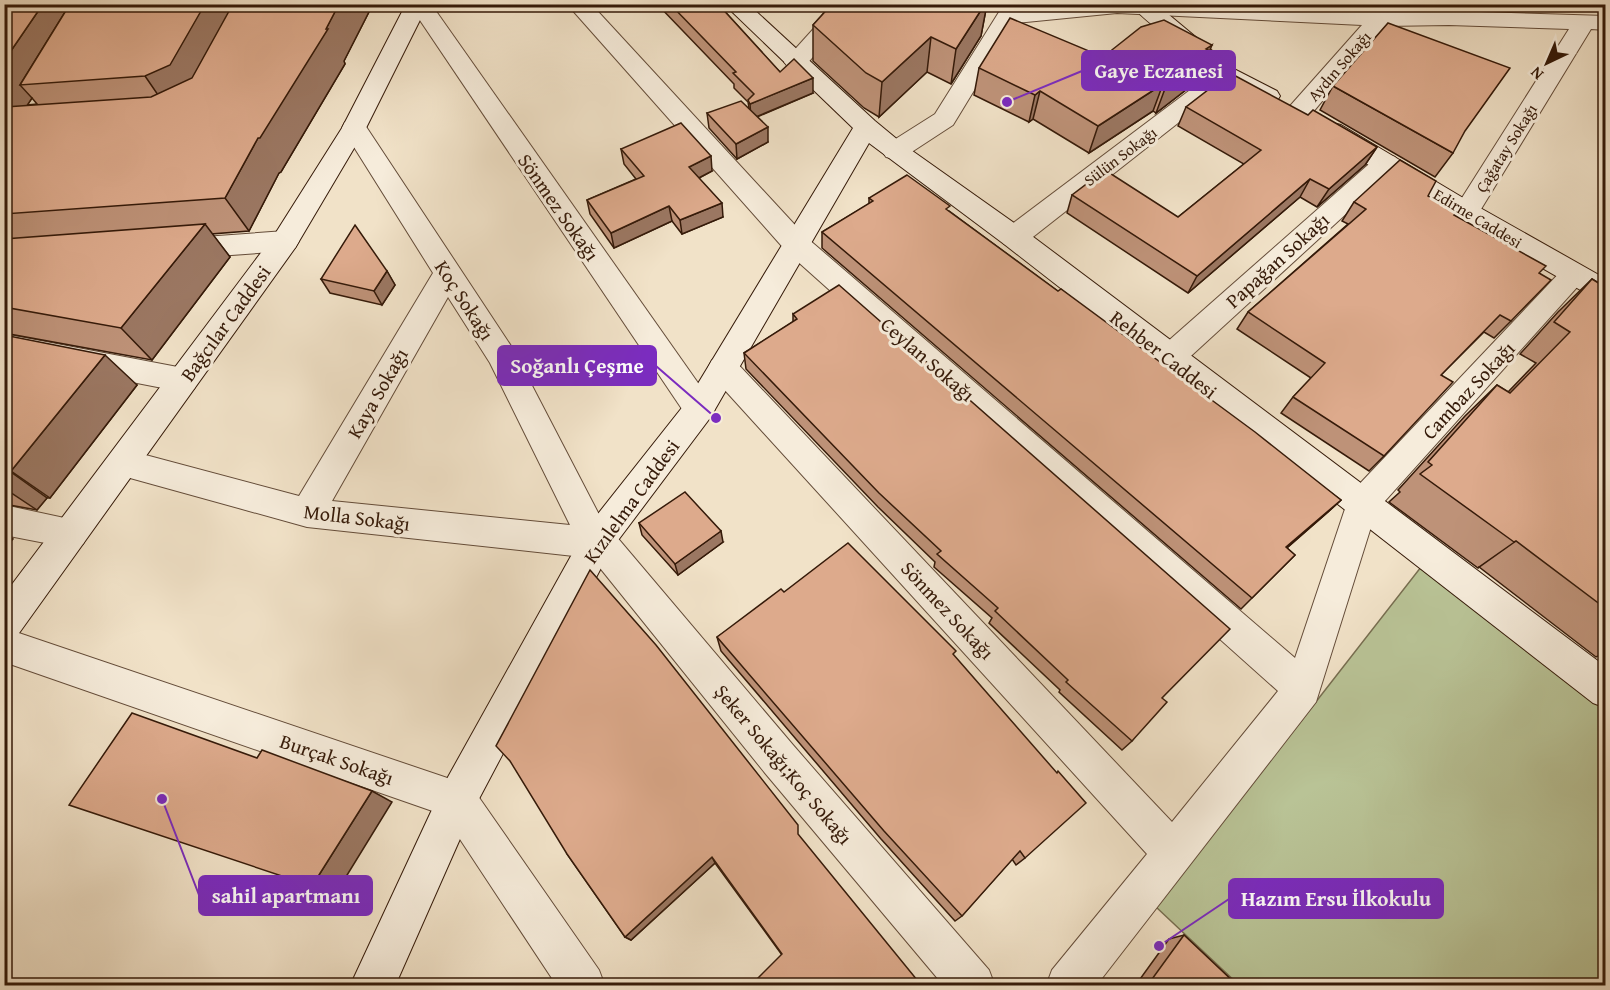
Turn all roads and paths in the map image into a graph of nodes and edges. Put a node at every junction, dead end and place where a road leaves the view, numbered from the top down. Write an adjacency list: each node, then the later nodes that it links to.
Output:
1 (418, 4): 14 (street, Bağcılar Caddesi); 29 (street, Sönmez Sokağı)
2 (578, 4): 20 (street, Ceylan Sokağı)
3 (735, 4): 10 (street, Rehber Caddesi)
4 (849, 4): 10 (street)
5 (1415, 4): 7 (street)
6 (1142, 6): 8 (street); 11 (street, Edirne Caddesi); 15 (street)
7 (1449, 18): 8 (street); 9 (street)
8 (1379, 19): 12 (street, Aydın Sokağı)
9 (1595, 23): 17 (street, Çağatay Sokağı)
10 (796, 62): 13 (street, Rehber Caddesi)
11 (1226, 74): 12 (street, Edirne Caddesi); 18 (street, Sülün Sokağı)
12 (1299, 112): 16 (street, Edirne Caddesi)
13 (866, 127): 15 (street, Rehber Caddesi); 20 (street, Kızılelma Caddesi)
14 (354, 128): 19 (street, Bağcılar Caddesi); 22 (street, Koç Sokağı)
15 (895, 150): 18 (street, Rehber Caddesi)
16 (1386, 163): 17 (street, Edirne Caddesi); 26 (street, Papağan Sokağı)
17 (1466, 212): 23 (street, Edirne Caddesi)
18 (1014, 237): 26 (street, Rehber Caddesi)
19 (285, 241): 21 (street); 28 (street, Bağcılar Caddesi)
20 (796, 244): 27 (street, Kızılelma Caddesi); 38 (street, Ceylan Sokağı)
21 (145, 251)
22 (448, 273): 32 (street, Kaya Sokağı); 35 (street, Koç Sokağı)
23 (1574, 275): 24 (street, Edirne Caddesi); 31 (street, Cambaz Sokağı)
24 (1605, 292)
25 (4, 345): 28 (street)
26 (1169, 358): 31 (street, Rehber Caddesi)
27 (723, 368): 29 (street, Kızılelma Caddesi); 41 (street, Sönmez Sokağı)
28 (183, 380): 30 (street, Bağcılar Caddesi)
29 (699, 409): 35 (street, Kızılelma Caddesi)
30 (123, 463): 32 (street, Molla Sokağı); 34 (street, Bağcılar Caddesi)
31 (1362, 504): 38 (street); 39 (street, Rehber Caddesi)
32 (307, 513): 35 (street, Molla Sokağı)
33 (4, 520): 34 (street)
34 (71, 534): 36 (street, Bağcılar Caddesi)
35 (597, 542): 40 (street, Kızılelma Caddesi); 44 (street, Şeker Sokağı;Koç Sokağı)
36 (4, 624)
37 (4, 645): 40 (street, Burçak Sokağı)
38 (1303, 689): 41 (street)
39 (1605, 690)
40 (457, 800): 42 (street, Kızılelma Caddesi); 43 (street)
41 (1173, 852): 45 (street)
42 (372, 986)
43 (584, 986)
44 (973, 986)
45 (1068, 986)

